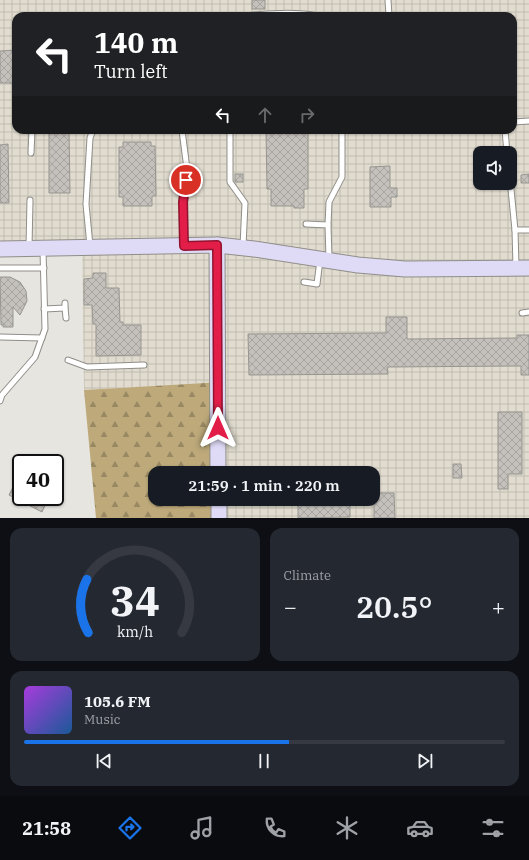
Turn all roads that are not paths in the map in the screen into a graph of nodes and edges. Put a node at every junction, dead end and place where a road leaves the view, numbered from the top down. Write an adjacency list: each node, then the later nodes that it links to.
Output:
1 (388, 0): 2 (lane)
2 (389, 12)
3 (529, 121): 4 (lane)
4 (517, 122)
5 (32, 134): 12 (lane)
6 (92, 134): 22 (lane)
7 (183, 134): 20 (lane)
8 (230, 134): 23 (lane)
9 (342, 134): 16 (lane)
10 (505, 134): 11 (lane)
11 (506, 146)
12 (31, 153)
13 (511, 190): 17 (lane)
14 (30, 200): 21 (lane)
15 (306, 224): 16 (lane)
16 (328, 225): 25 (lane)
17 (515, 230): 18 (lane); 28 (lane)
18 (529, 230)
19 (217, 245): 20 (street); 23 (street); 39 (street)
20 (184, 246): 22 (street)
21 (36, 247): 22 (street); 24 (street); 27 (lane)
22 (90, 247)
23 (243, 248): 25 (street)
24 (0, 249)
25 (325, 260): 28 (street); 29 (lane)
26 (0, 268): 27 (lane)
27 (44, 268): 30 (lane)
28 (522, 268)
29 (304, 282)
30 (44, 309): 33 (lane); 35 (lane)
31 (529, 312): 32 (lane)
32 (522, 313)
33 (66, 318)
34 (0, 337): 35 (lane)
35 (42, 338): 38 (lane)
36 (68, 360): 37 (lane)
37 (144, 365)
38 (0, 401)
39 (218, 466)
40 (218, 506): 41 (street)
41 (219, 518)

